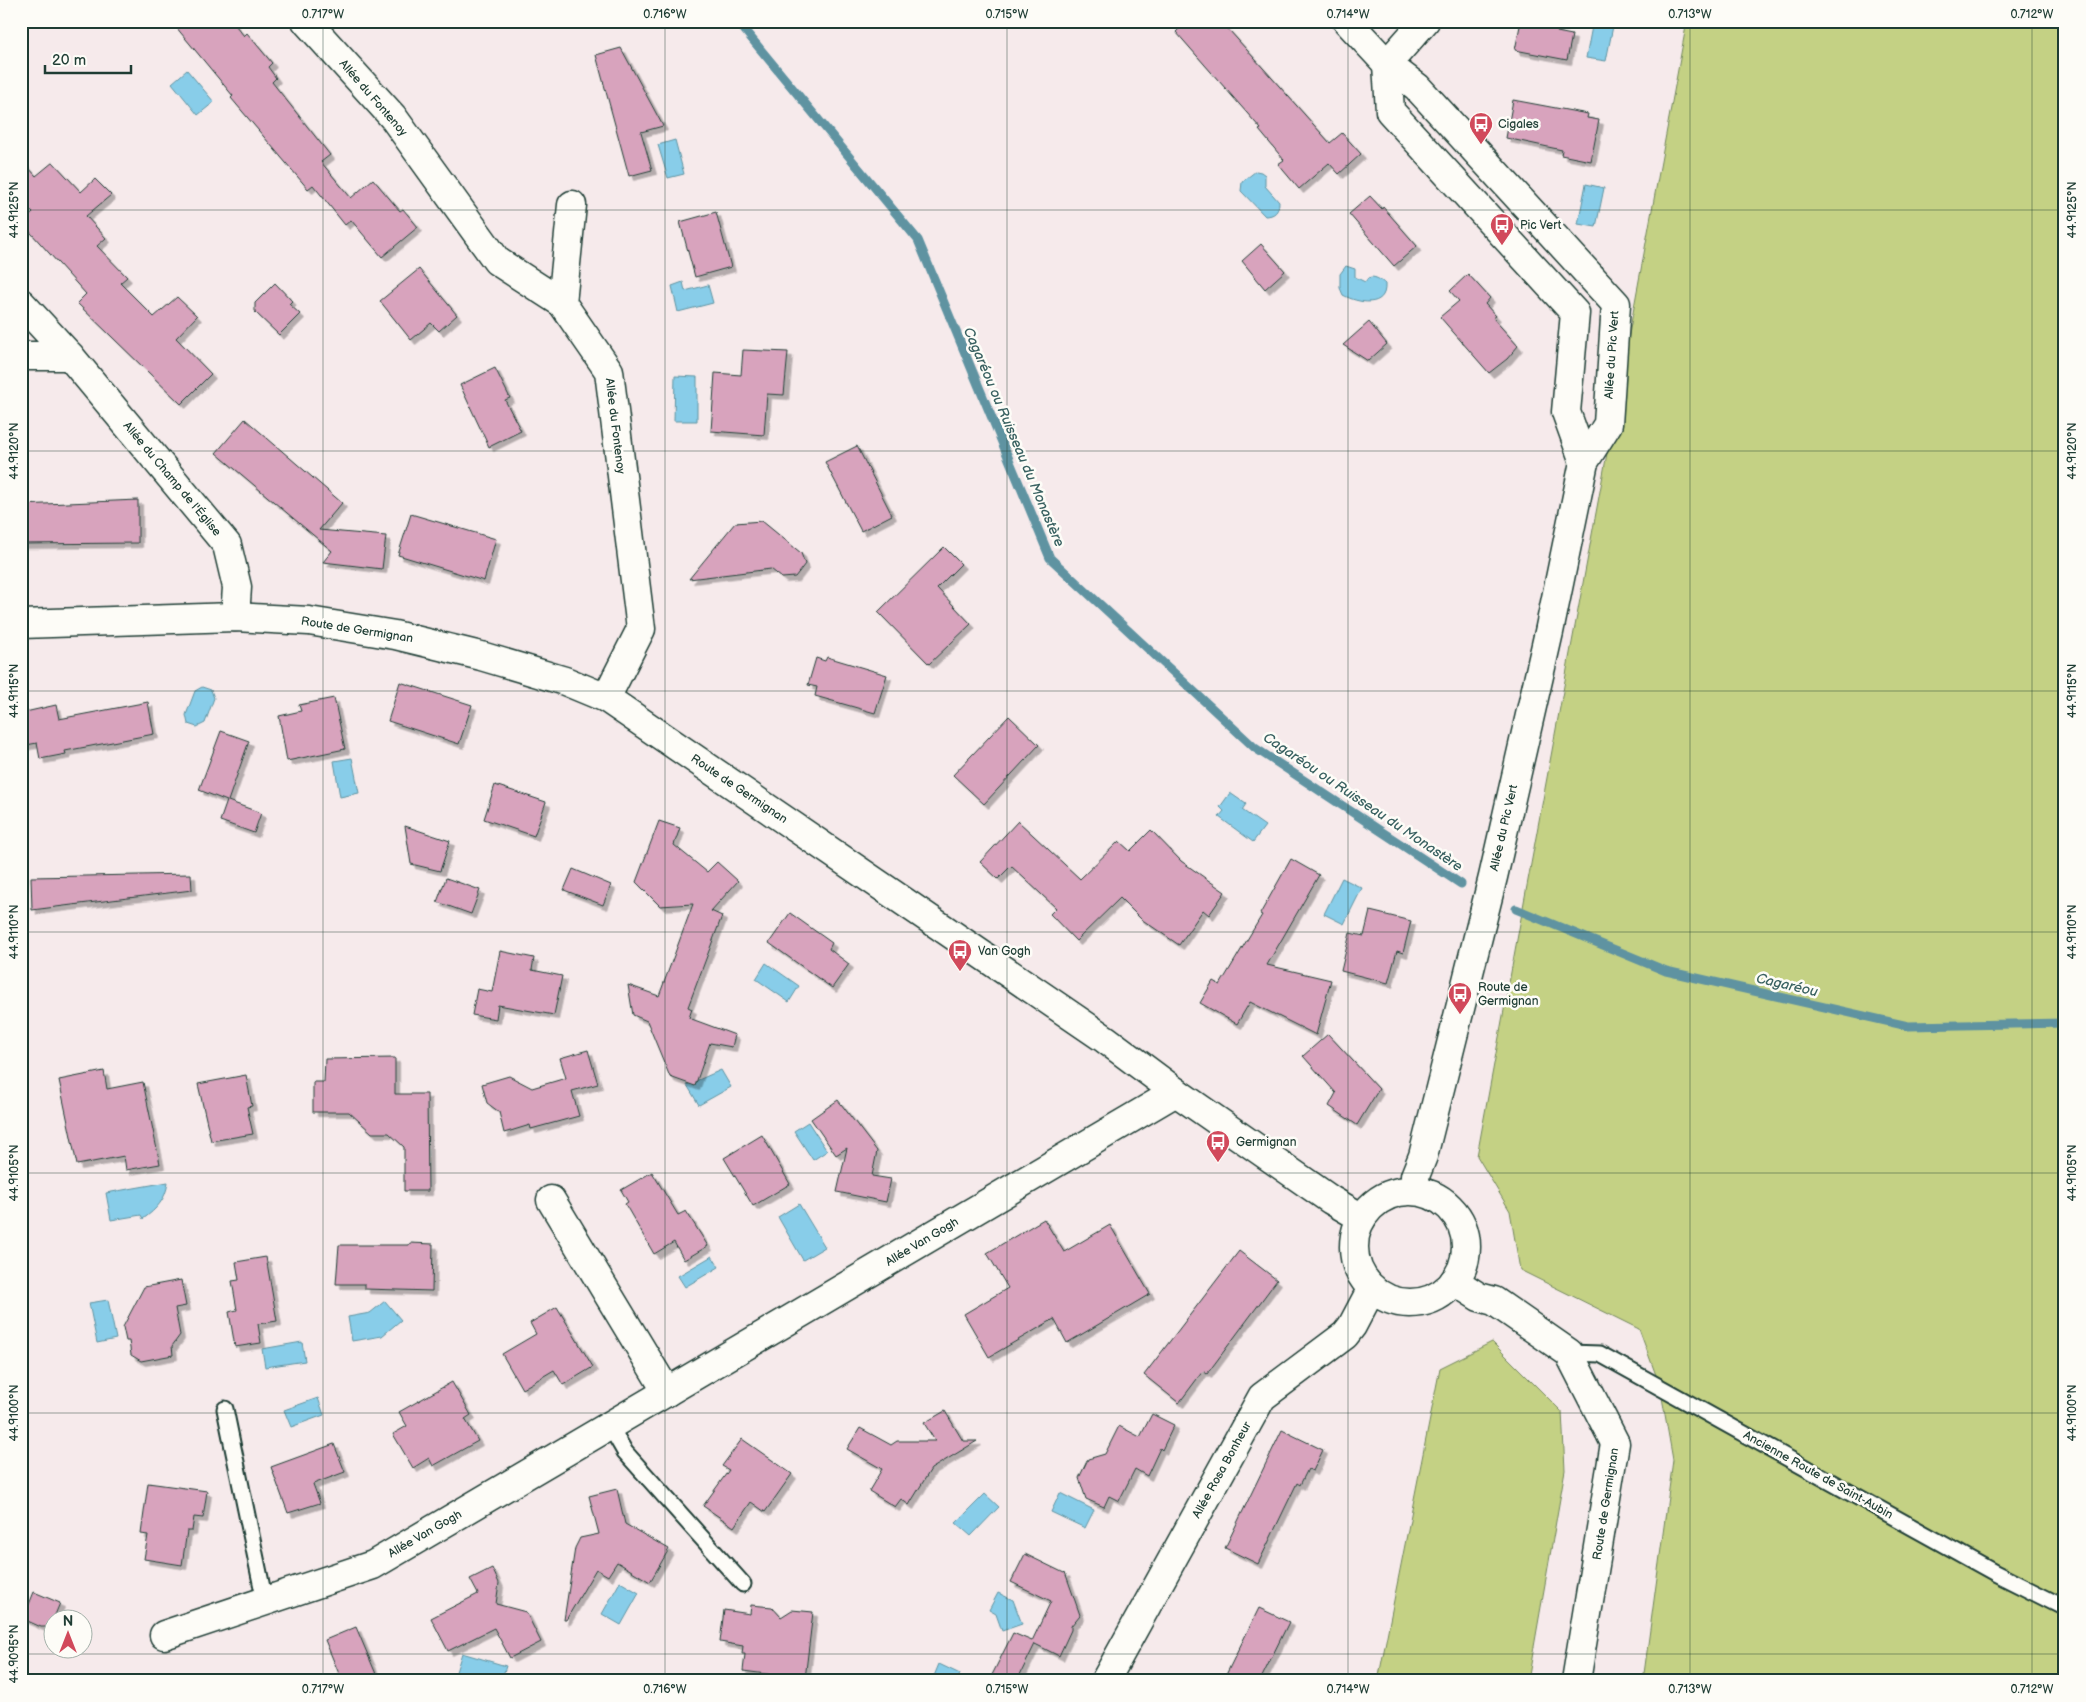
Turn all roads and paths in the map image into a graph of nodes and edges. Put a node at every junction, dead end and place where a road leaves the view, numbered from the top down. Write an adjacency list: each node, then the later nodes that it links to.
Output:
1 (306, 21): 6 (street, Allée du Fontenoy)
2 (1348, 21): 4 (street, Allée du Pic Vert)
3 (1425, 21): 4 (street)
4 (1387, 64): 10 (street); 10 (street, Allée du Pic Vert)
5 (572, 205): 6 (street)
6 (562, 302): 13 (street, Allée du Fontenoy)
7 (21, 303): 9 (street, Allée du Champ de l'Église)
8 (21, 356): 9 (street)
9 (70, 356): 11 (street, Allée du Champ de l'Église)
10 (1584, 462): 15 (street, Allée du Pic Vert)
11 (235, 617): 12 (street, Route de Germignan); 13 (street, Route de Germignan)
12 (21, 624)
13 (606, 698): 14 (street, Route de Germignan)
14 (1176, 1092): 17 (street, Route de Germignan); 21 (street, Allée Van Gogh)
15 (1416, 1191): 17 (street); 18 (street)
16 (551, 1200): 21 (street)
17 (1362, 1218): 19 (street)
18 (1454, 1281): 19 (street); 20 (street, Route de Germignan)
19 (1372, 1288): 28 (street, Allée Rosa Bonheur)
20 (1569, 1353): 26 (lane, Ancienne Route de Saint-Aubin); 29 (street, Route de Germignan)
21 (667, 1392): 23 (street, Allée Van Gogh)
22 (225, 1409): 25 (lane)
23 (610, 1426): 24 (lane); 25 (street, Allée Van Gogh)
24 (742, 1584)
25 (265, 1602): 27 (street, Allée Van Gogh)
26 (2065, 1608)
27 (164, 1635)
28 (1105, 1681)
29 (1576, 1681)

